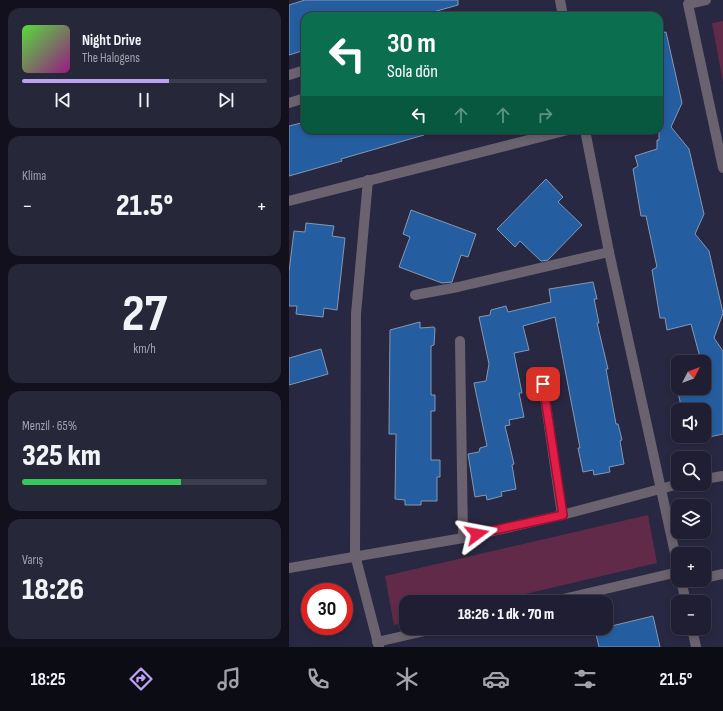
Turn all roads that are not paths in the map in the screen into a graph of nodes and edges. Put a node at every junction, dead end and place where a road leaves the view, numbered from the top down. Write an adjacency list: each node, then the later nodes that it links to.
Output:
1 (560, 0): 3 (street)
2 (706, 0): 10 (street)
3 (562, 12)
4 (301, 71): 5 (street)
5 (289, 75)
6 (301, 99): 7 (street)
7 (289, 103)
8 (552, 134): 11 (street)
9 (586, 134): 13 (street)
10 (723, 168)
11 (368, 180): 12 (street); 24 (street)
12 (289, 201)
13 (609, 252): 14 (street); 20 (street)
14 (415, 295)
15 (460, 341): 22 (street)
16 (543, 384): 21 (street)
17 (723, 476): 18 (street)
18 (711, 478)
19 (671, 486): 20 (street)
20 (660, 488): 21 (street); 23 (street)
21 (563, 515): 22 (street)
22 (463, 538): 24 (street)
23 (673, 547)
24 (355, 555): 25 (street); 32 (street)
25 (289, 568)
26 (671, 574): 29 (street)
27 (723, 574): 28 (street)
28 (711, 577)
29 (580, 595)
30 (412, 635): 32 (street)
31 (694, 635): 33 (street)
32 (378, 644)
33 (697, 647)

